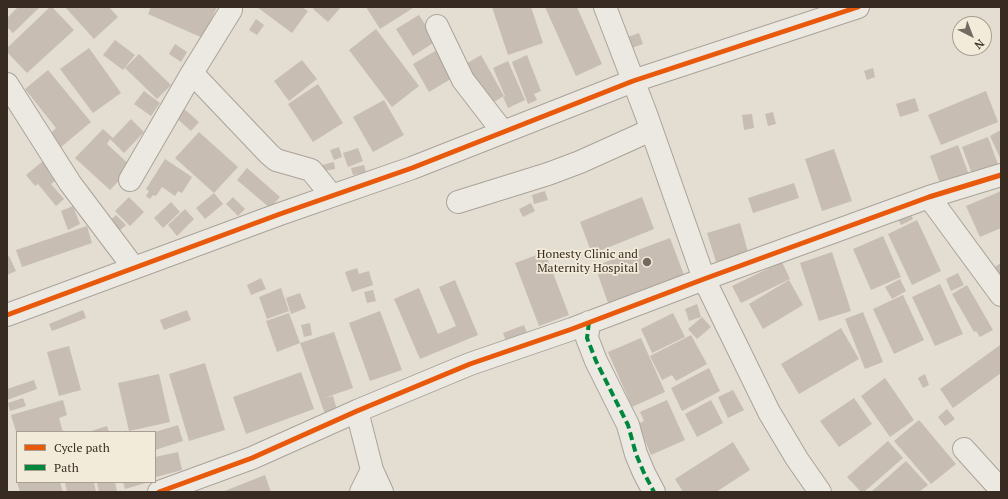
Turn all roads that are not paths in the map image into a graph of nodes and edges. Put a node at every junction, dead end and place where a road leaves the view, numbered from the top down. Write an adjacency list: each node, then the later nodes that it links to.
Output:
1 (605, 7): 7 (street)
2 (858, 7): 4 (street)
3 (231, 10): 6 (street)
4 (816, 14): 7 (street)
5 (437, 26): 10 (street)
6 (192, 73): 12 (street); 13 (street)
7 (633, 81): 9 (street); 10 (street)
8 (7, 84): 16 (street)
9 (651, 130): 15 (street); 17 (street)
10 (504, 132): 13 (street)
11 (1001, 174): 14 (street)
12 (130, 180)
13 (332, 196): 16 (street)
14 (929, 197): 17 (street); 18 (street)
15 (458, 202)
16 (134, 268): 19 (street)
17 (704, 279): 20 (street); 29 (street)
18 (1001, 295)
19 (7, 315)
20 (589, 322): 21 (street); 28 (street)
21 (357, 411): 23 (street); 25 (street)
22 (964, 449): 24 (street)
23 (372, 470): 26 (street); 27 (street)
24 (1001, 490)
25 (159, 492)
26 (361, 492)
27 (382, 492)
28 (654, 492)
29 (820, 492)

